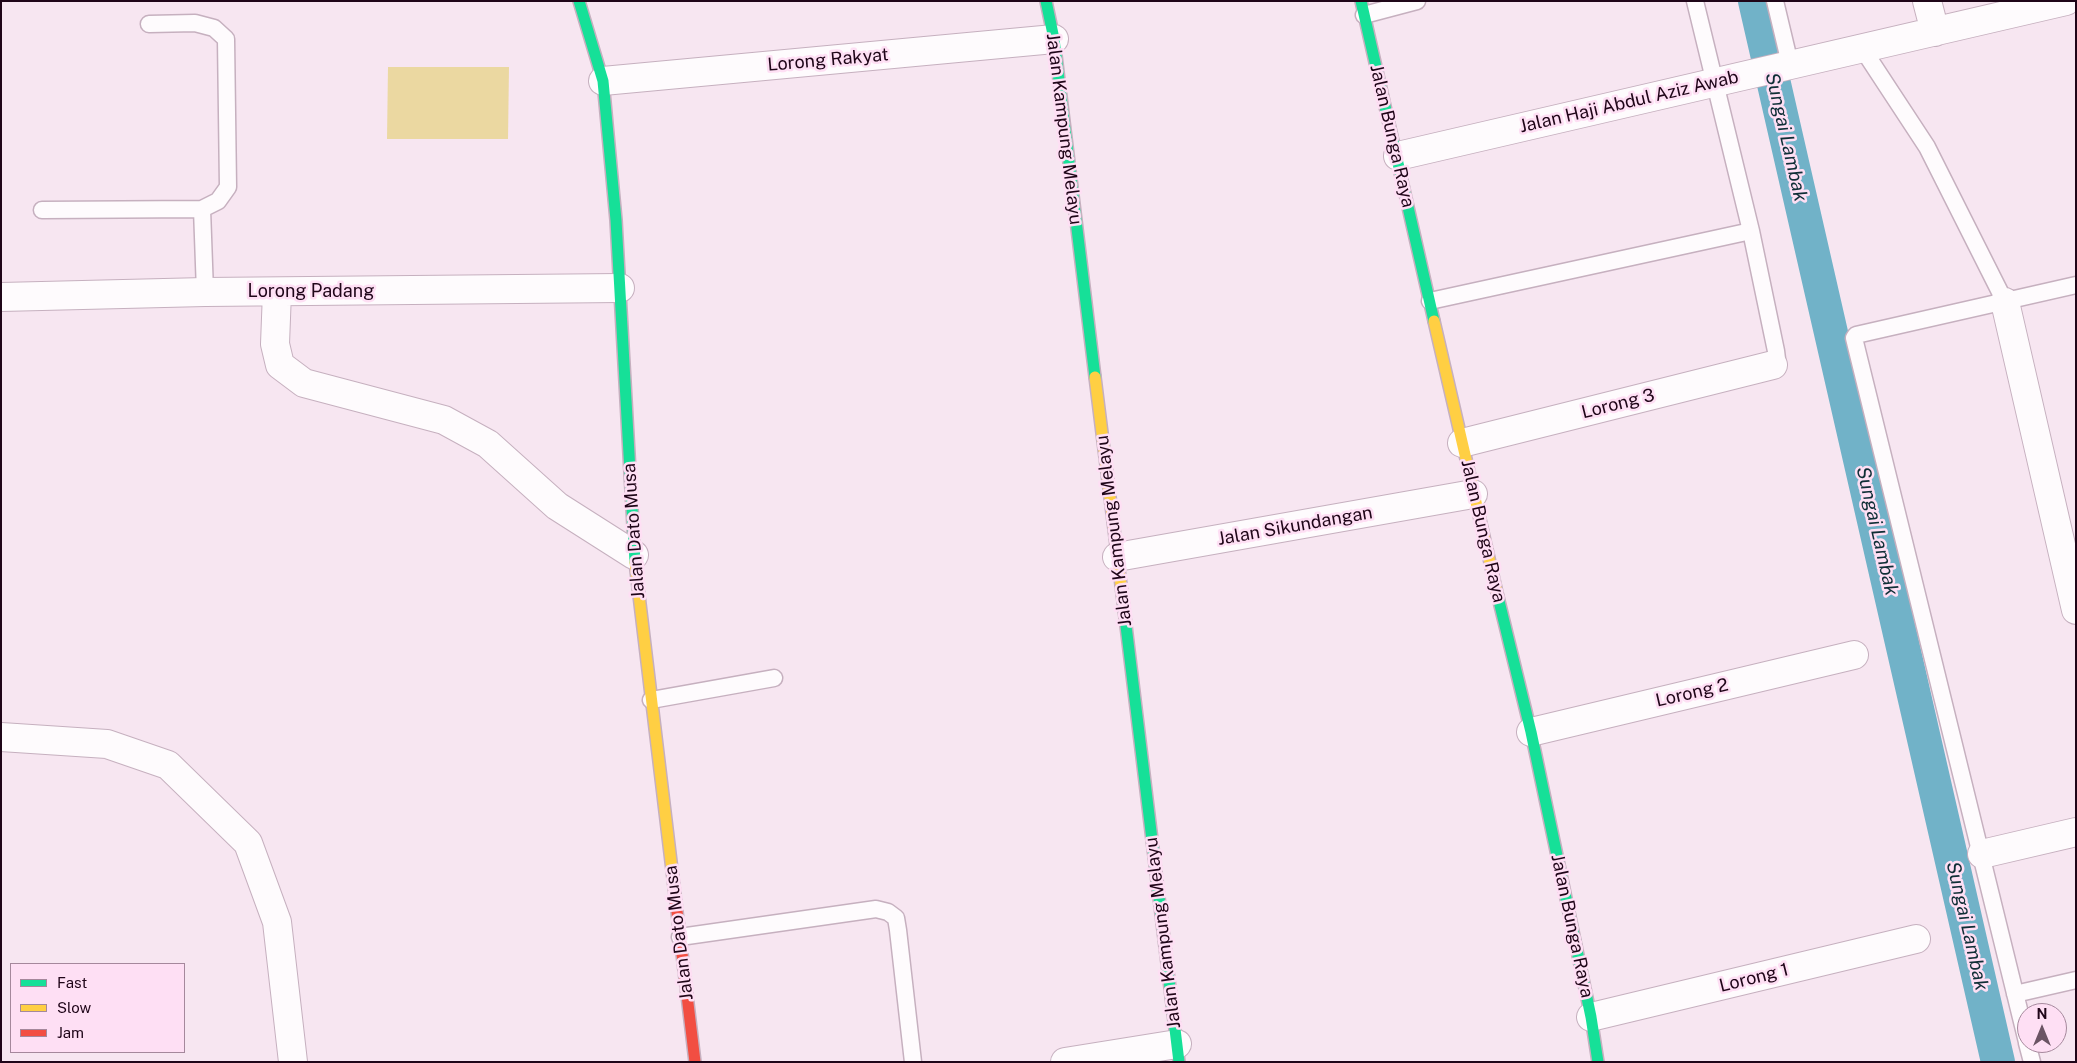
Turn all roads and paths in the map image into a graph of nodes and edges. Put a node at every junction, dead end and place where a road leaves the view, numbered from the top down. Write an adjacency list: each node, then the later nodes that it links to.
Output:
1 (579, 1): 14 (street, Jalan Dato Musa)
2 (1046, 1): 11 (street, Jalan Kampung Melayu)
3 (1417, 1): 8 (lane)
4 (1695, 1): 15 (lane)
5 (1775, 1): 13 (lane)
6 (1928, 1): 10 (street)
7 (2063, 2): 10 (street, Jalan Haji Abdul Aziz Awab)
8 (1362, 8): 16 (street, Jalan Bunga Raya)
9 (149, 24): 17 (lane)
10 (1934, 32): 12 (street, Jalan Haji Abdul Aziz Awab)
11 (1054, 38): 14 (street, Lorong Rakyat); 31 (street, Jalan Kampung Melayu)
12 (1862, 48): 13 (street, Jalan Haji Abdul Aziz Awab); 26 (lane)
13 (1785, 65): 15 (street, Jalan Haji Abdul Aziz Awab)
14 (603, 81): 21 (street, Jalan Dato Musa)
15 (1715, 82): 16 (street, Jalan Haji Abdul Aziz Awab); 19 (lane)
16 (1398, 156): 25 (street, Jalan Bunga Raya)
17 (202, 209): 18 (lane); 22 (lane)
18 (42, 210)
19 (1751, 231): 25 (lane); 27 (lane)
20 (2076, 285): 26 (lane)
21 (620, 288): 23 (street, Lorong Padang); 30 (street, Jalan Dato Musa)
22 (205, 292): 23 (street, Lorong Padang); 24 (street, Lorong Padang)
23 (277, 292): 30 (street)
24 (1, 297)
25 (1430, 301): 28 (street, Jalan Bunga Raya)
26 (2005, 302): 32 (street); 39 (lane)
27 (1773, 365): 28 (street, Lorong 3)
28 (1462, 443): 29 (street, Jalan Bunga Raya)
29 (1473, 494): 31 (street, Jalan Sikundangan); 36 (street, Jalan Bunga Raya)
30 (634, 555): 35 (street, Jalan Dato Musa)
31 (1117, 557): 46 (street, Jalan Kampung Melayu)
32 (2076, 610)
33 (1854, 655): 36 (street, Lorong 2)
34 (774, 678): 35 (lane)
35 (651, 700): 40 (street, Jalan Dato Musa)
36 (1531, 732): 45 (street, Jalan Bunga Raya)
37 (1, 736): 47 (street)
38 (2076, 832): 39 (street)
39 (1982, 854): 43 (lane)
40 (680, 937): 48 (street, Jalan Dato Musa); 49 (lane)
41 (1916, 939): 45 (street, Lorong 1)
42 (2076, 980): 43 (lane)
43 (2015, 994): 44 (lane)
44 (2017, 1003)
45 (1591, 1017): 51 (street, Jalan Bunga Raya)
46 (1178, 1053): 50 (street)
47 (294, 1062)
48 (695, 1062)
49 (913, 1062)
50 (1065, 1062)
51 (1598, 1062)

